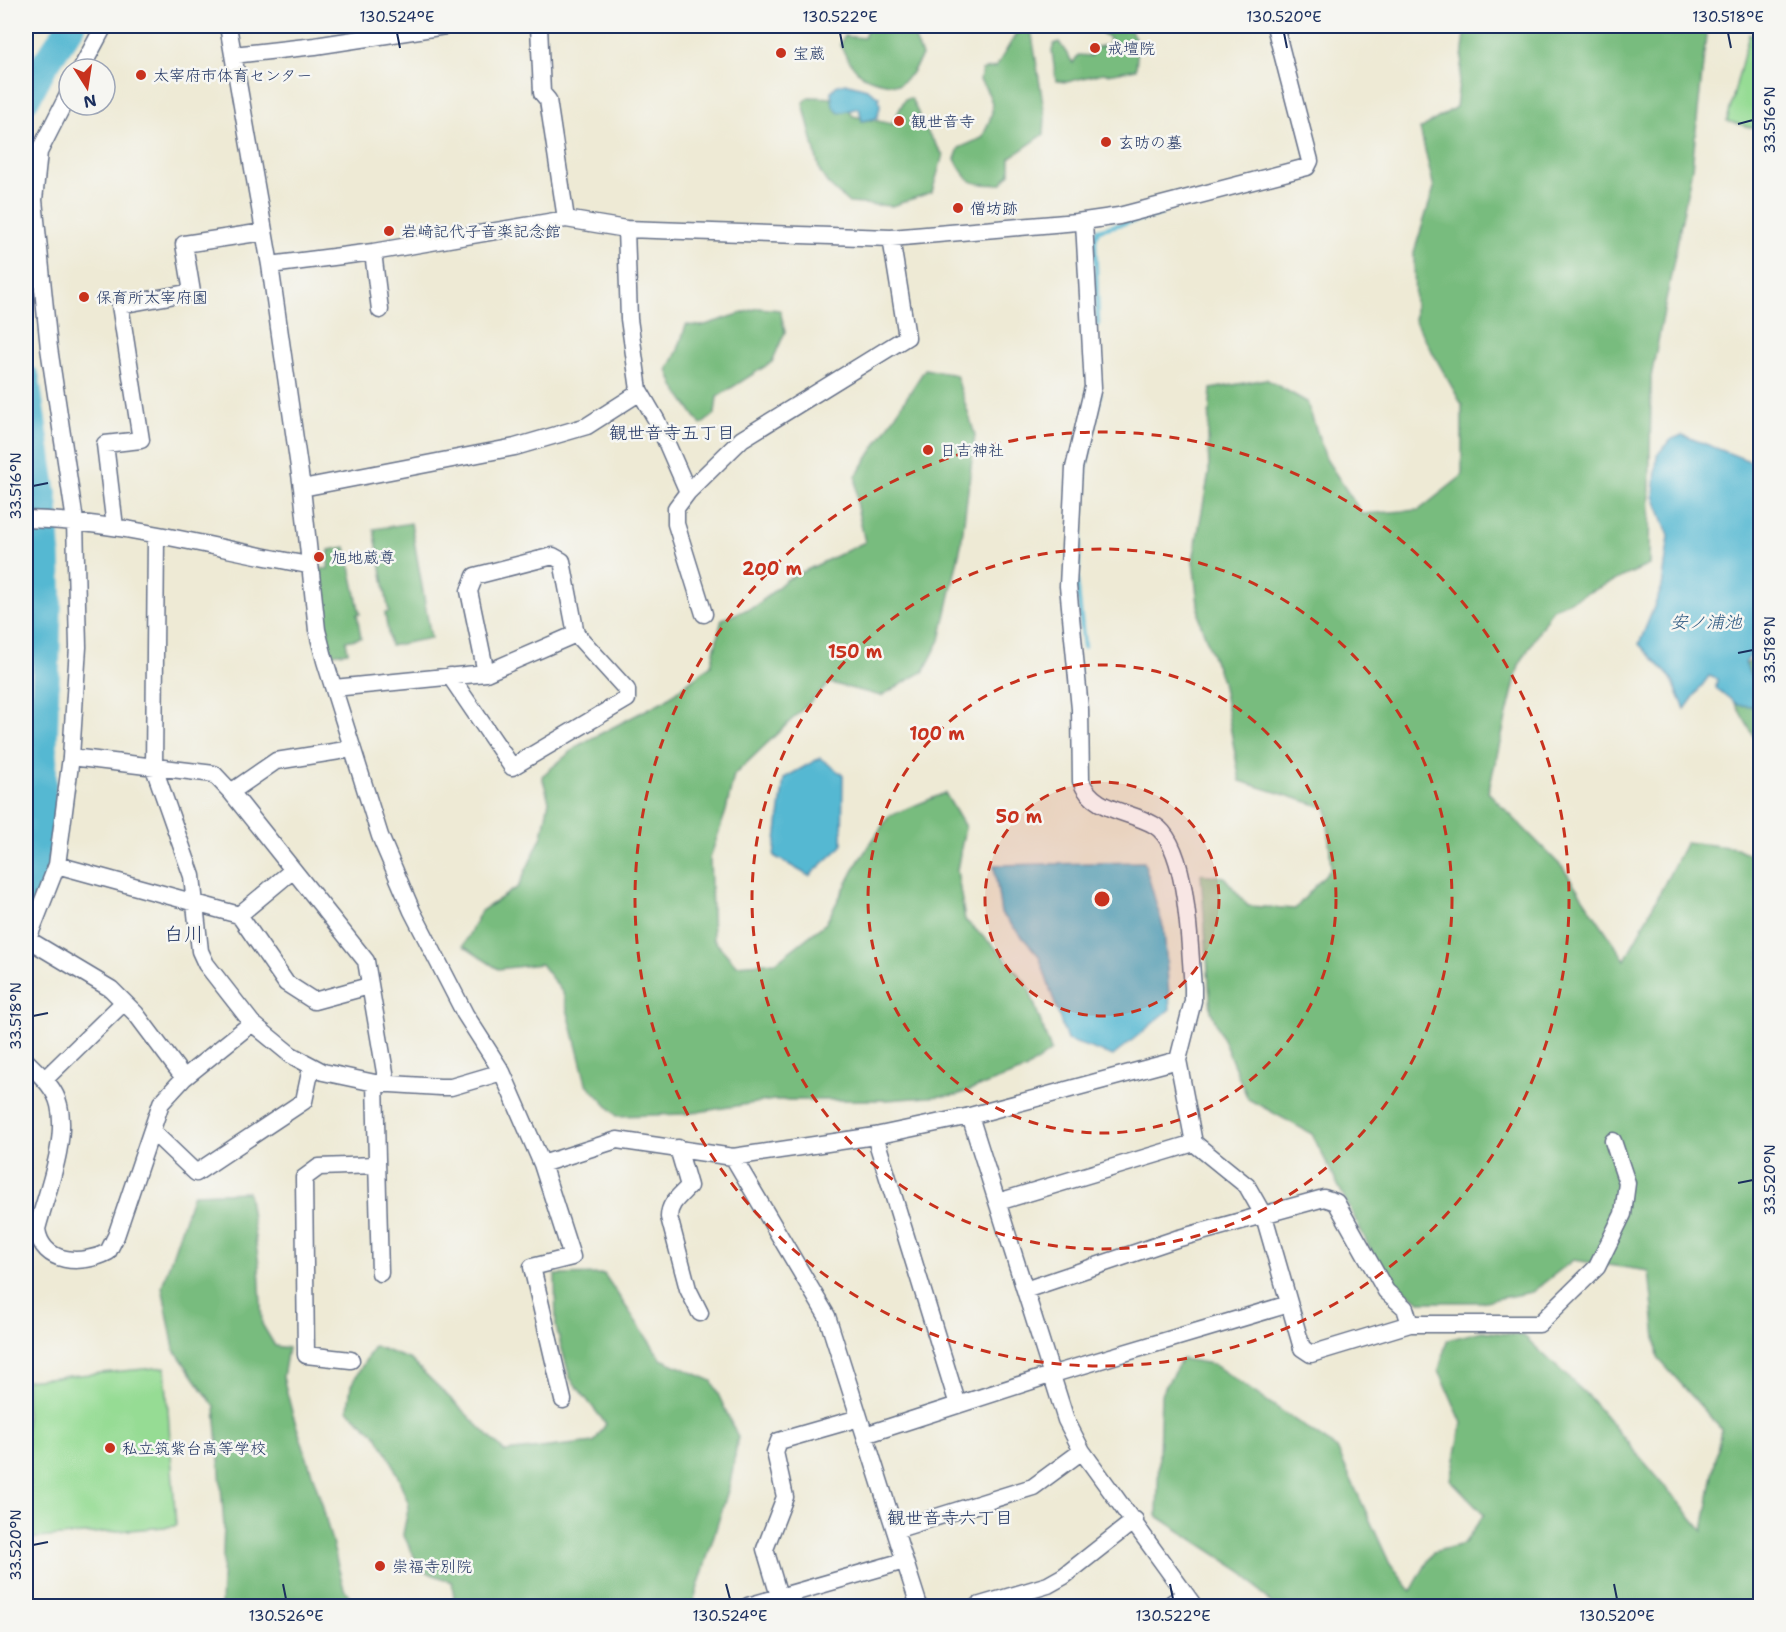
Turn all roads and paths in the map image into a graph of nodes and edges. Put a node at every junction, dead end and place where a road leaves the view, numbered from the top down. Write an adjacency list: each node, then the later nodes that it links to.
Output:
1 (104, 26): 7 (street)
2 (228, 26): 6 (street)
3 (445, 26): 6 (street)
4 (539, 26): 9 (street)
5 (1275, 26): 10 (street)
6 (233, 55): 12 (street)
7 (87, 57)
8 (57, 117): 21 (street)
9 (566, 219): 11 (street); 14 (street)
10 (1084, 222): 13 (street); 42 (street)
11 (626, 229): 13 (street); 17 (street)
12 (264, 232): 15 (street); 22 (street)
13 (891, 238): 19 (street)
14 (373, 252): 15 (street); 16 (street)
15 (270, 265): 18 (street)
16 (380, 309)
17 (639, 390): 18 (street); 19 (street)
18 (302, 488): 24 (street)
19 (687, 492): 25 (street)
20 (27, 519): 21 (street)
21 (72, 521): 22 (street); 31 (street)
22 (115, 526): 23 (street)
23 (156, 536): 24 (street); 32 (street)
24 (309, 565): 29 (street)
25 (704, 614)
26 (576, 634): 27 (street); 27 (street); 28 (street)
27 (486, 673): 28 (street)
28 (450, 676): 29 (street)
29 (334, 688): 30 (street)
30 (352, 749): 33 (street); 45 (street)
31 (71, 757): 32 (street); 34 (street)
32 (154, 768): 33 (street); 36 (street)
33 (231, 792): 35 (street)
34 (57, 865): 36 (street); 38 (street)
35 (293, 870): 37 (street); 39 (street)
36 (194, 904): 37 (street); 41 (street)
37 (239, 915): 39 (street)
38 (27, 942): 40 (street)
39 (369, 986): 48 (street)
40 (124, 1002): 46 (street); 47 (street)
41 (252, 1023): 44 (street); 46 (street)
42 (1178, 1060): 49 (street); 53 (street)
43 (26, 1061): 47 (street)
44 (311, 1068): 48 (street); 50 (street)
45 (502, 1072): 48 (street); 56 (street)
46 (184, 1078): 50 (street)
47 (45, 1079): 50 (street)
48 (381, 1083): 57 (street)
49 (970, 1116): 51 (street); 58 (street)
50 (152, 1131)
51 (875, 1136): 55 (street); 68 (street)
52 (1613, 1141): 64 (street)
53 (1194, 1143): 58 (street); 59 (street)
54 (678, 1148): 55 (street); 56 (street); 63 (street)
55 (733, 1157): 69 (street)
56 (542, 1164): 67 (street)
57 (376, 1165): 60 (street); 65 (street)
58 (998, 1202): 61 (street)
59 (1264, 1216): 61 (street); 62 (street); 64 (street)
60 (380, 1273)
61 (1025, 1290): 66 (street)
62 (1289, 1304): 64 (street); 66 (street)
63 (700, 1314)
64 (1410, 1324)
65 (351, 1359)
66 (1050, 1375): 68 (street); 71 (street)
67 (563, 1400)
68 (958, 1405): 70 (street)
69 (859, 1418): 70 (street); 75 (street)
70 (865, 1435): 73 (street)
71 (1082, 1451): 72 (street); 73 (street)
72 (1135, 1520): 76 (street); 79 (street)
73 (895, 1530): 74 (street)
74 (904, 1561): 75 (street); 78 (street)
75 (779, 1596): 77 (street)
76 (1189, 1600): 80 (street)
77 (748, 1606)
78 (919, 1606)
79 (976, 1606)
80 (1168, 1606)

